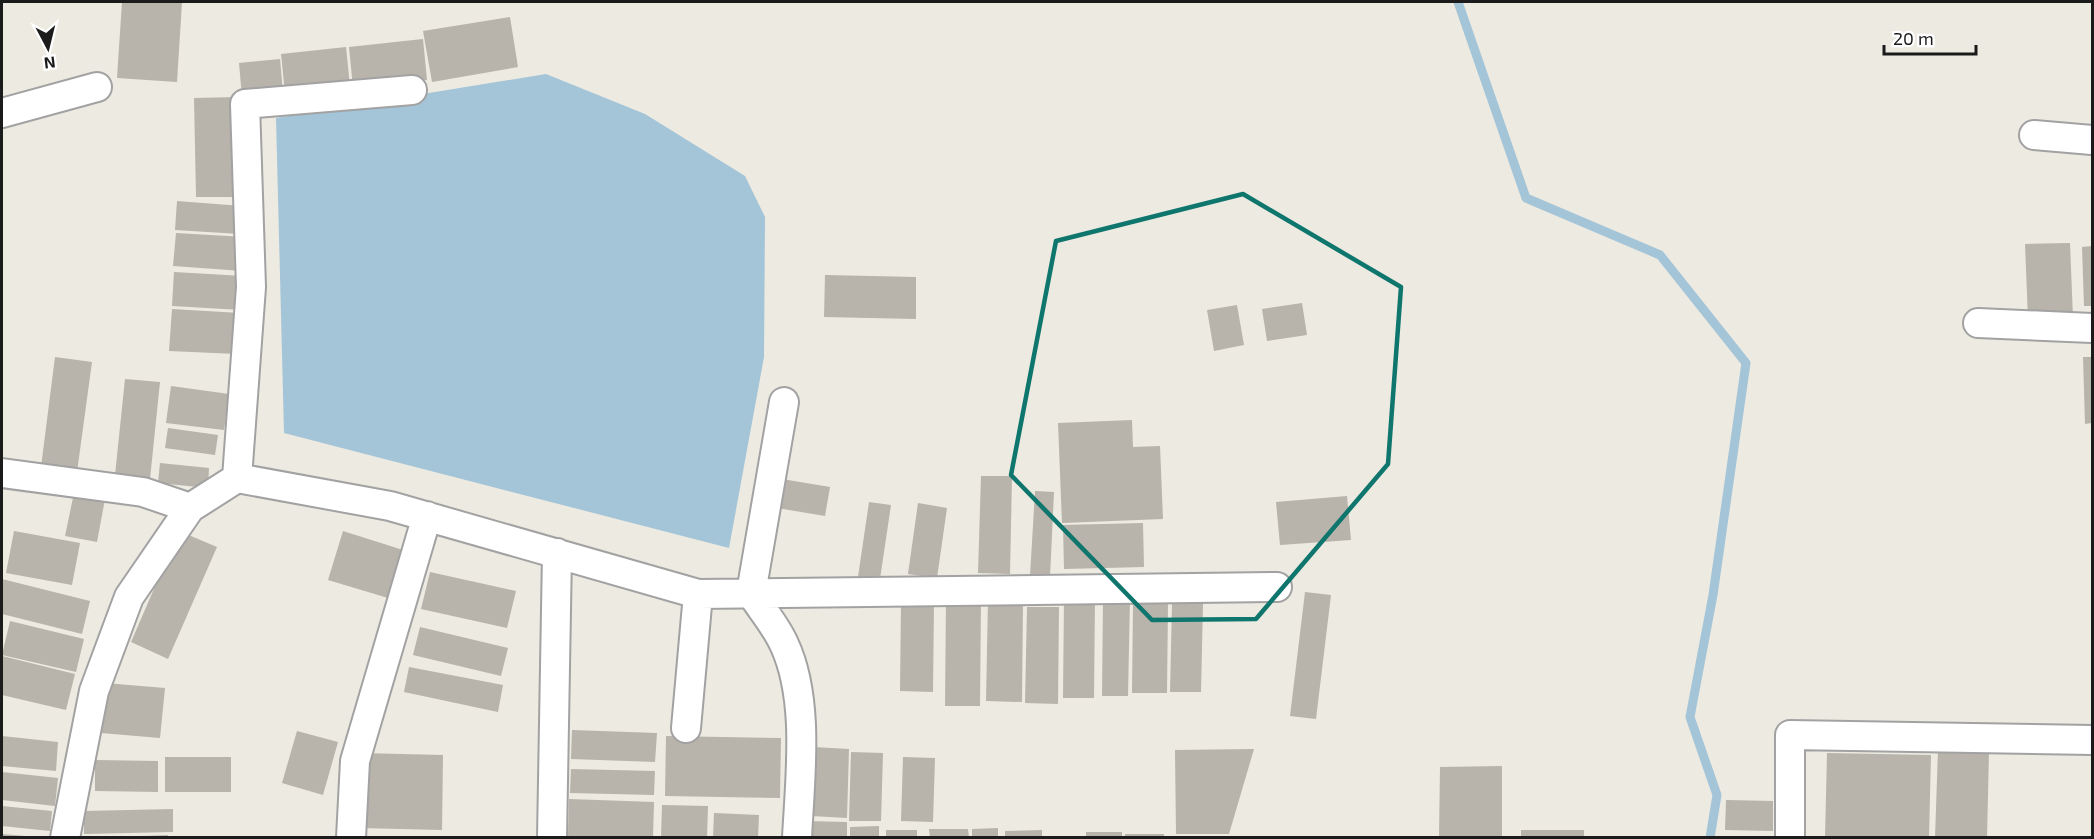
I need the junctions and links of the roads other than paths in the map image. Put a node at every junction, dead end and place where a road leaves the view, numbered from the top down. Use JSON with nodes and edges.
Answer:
{"nodes":[{"id":1,"x":97,"y":87,"type":"dead end"},
{"id":2,"x":412,"y":90,"type":"dead end"},
{"id":3,"x":2,"y":113,"type":"edge"},
{"id":4,"x":2034,"y":135,"type":"dead end"},
{"id":5,"x":2092,"y":140,"type":"edge"},
{"id":6,"x":1978,"y":323,"type":"dead end"},
{"id":7,"x":2092,"y":328,"type":"edge"},
{"id":8,"x":784,"y":402,"type":"dead end"},
{"id":9,"x":2,"y":473,"type":"edge"},
{"id":10,"x":237,"y":478,"type":"junction"},
{"id":11,"x":189,"y":508,"type":"junction"},
{"id":12,"x":428,"y":516,"type":"junction"},
{"id":13,"x":557,"y":554,"type":"junction"},
{"id":14,"x":1276,"y":587,"type":"dead end"},
{"id":15,"x":751,"y":593,"type":"junction"},
{"id":16,"x":698,"y":594,"type":"junction"},
{"id":17,"x":686,"y":728,"type":"dead end"},
{"id":18,"x":2092,"y":740,"type":"edge"},
{"id":19,"x":66,"y":837,"type":"edge"},
{"id":20,"x":351,"y":837,"type":"edge"},
{"id":21,"x":552,"y":837,"type":"edge"},
{"id":22,"x":797,"y":837,"type":"edge"},
{"id":23,"x":1790,"y":837,"type":"edge"}],
"edges":[{"from":1,"to":3,"type":"street"},
{"from":2,"to":10,"type":"street"},
{"from":4,"to":5,"type":"street"},
{"from":6,"to":7,"type":"street"},
{"from":8,"to":15,"type":"street"},
{"from":9,"to":11,"type":"street"},
{"from":10,"to":11,"type":"street"},
{"from":10,"to":12,"type":"street"},
{"from":11,"to":19,"type":"street"},
{"from":12,"to":13,"type":"street"},
{"from":12,"to":20,"type":"street"},
{"from":13,"to":16,"type":"street"},
{"from":13,"to":21,"type":"street"},
{"from":14,"to":15,"type":"street"},
{"from":15,"to":16,"type":"street"},
{"from":15,"to":22,"type":"street"},
{"from":16,"to":17,"type":"street"},
{"from":18,"to":23,"type":"street"}]}
